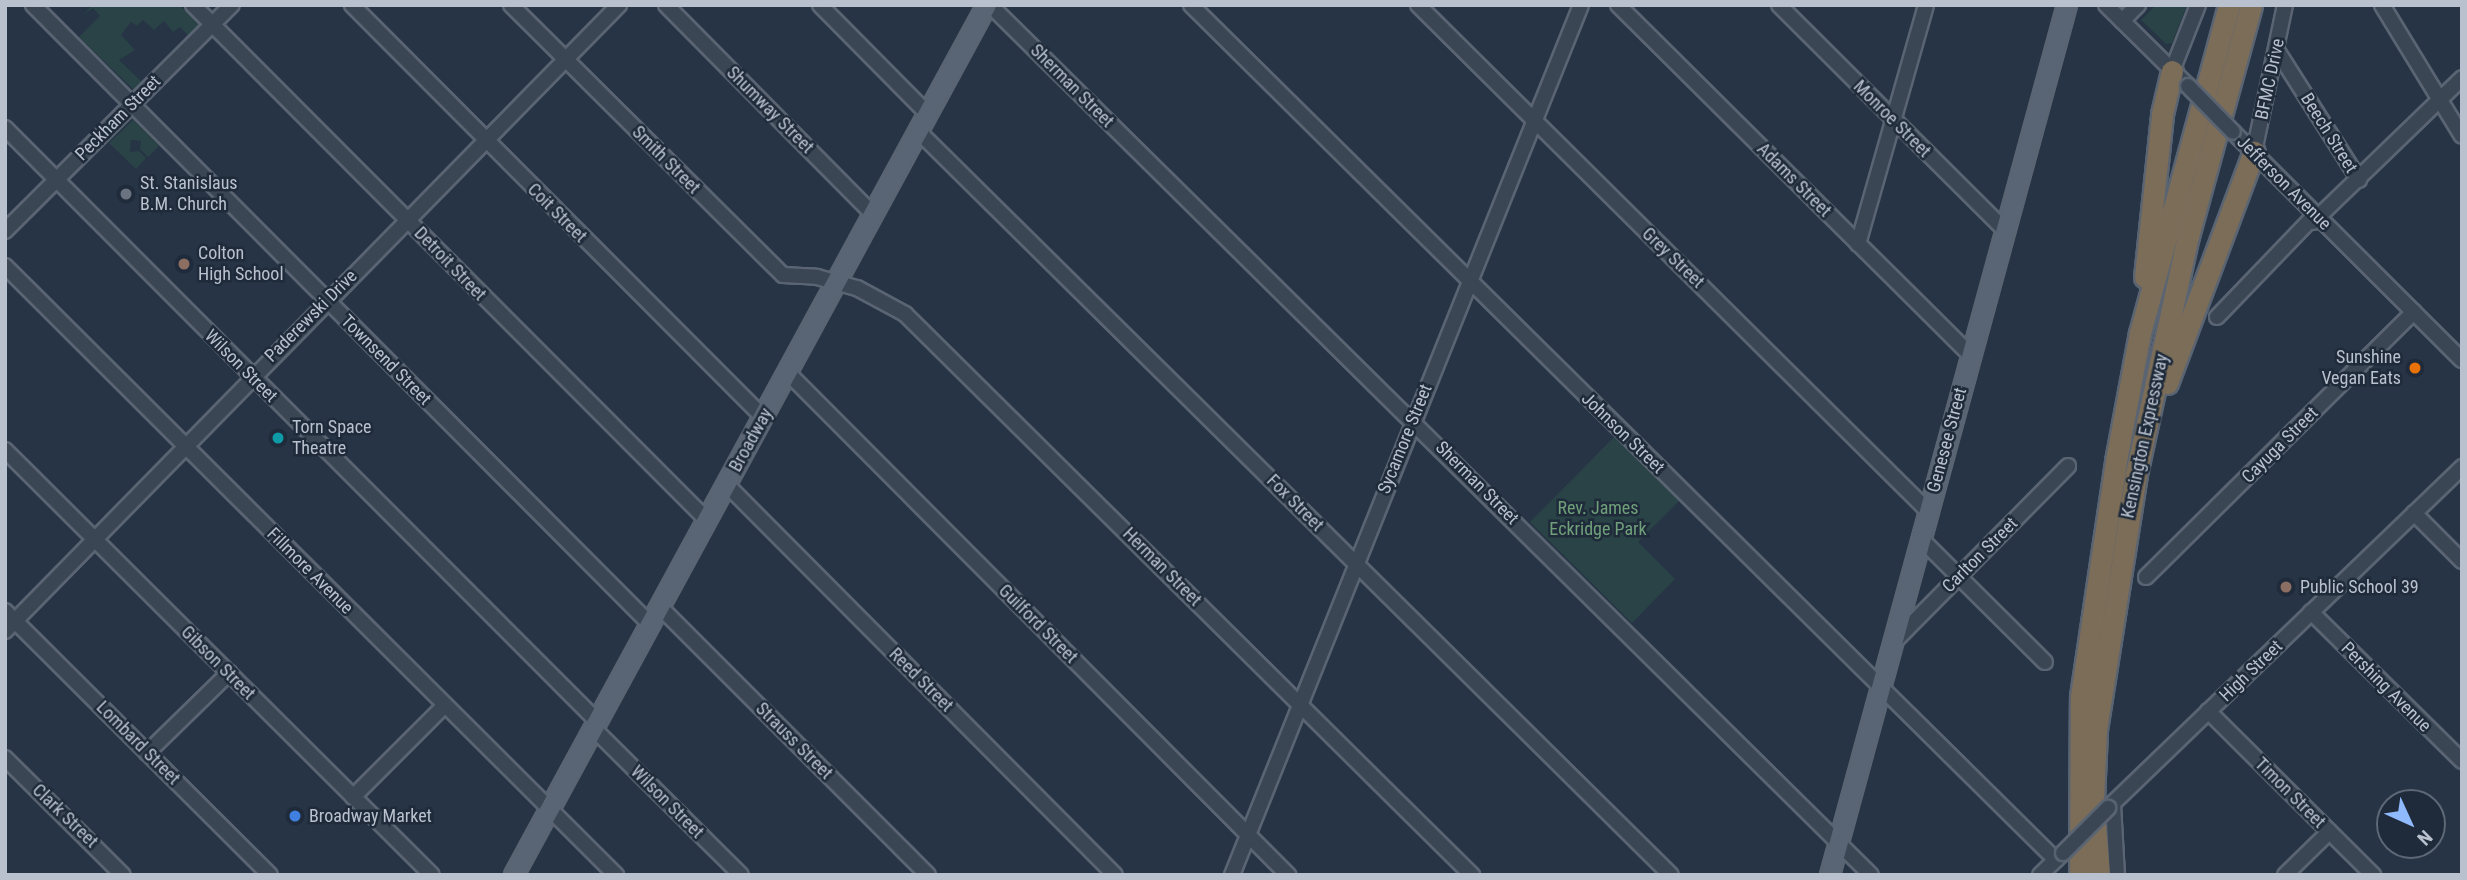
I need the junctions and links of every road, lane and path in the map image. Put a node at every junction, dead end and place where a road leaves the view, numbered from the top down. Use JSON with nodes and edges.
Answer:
{"nodes":[{"id":1,"x":33,"y":5,"type":"edge"},
{"id":2,"x":193,"y":5,"type":"edge"},
{"id":3,"x":232,"y":5,"type":"edge"},
{"id":4,"x":352,"y":5,"type":"edge"},
{"id":5,"x":511,"y":5,"type":"edge"},
{"id":6,"x":620,"y":5,"type":"edge"},
{"id":7,"x":666,"y":5,"type":"edge"},
{"id":8,"x":820,"y":5,"type":"edge"},
{"id":9,"x":1191,"y":5,"type":"edge"},
{"id":10,"x":1418,"y":5,"type":"edge"},
{"id":11,"x":1581,"y":5,"type":"edge"},
{"id":12,"x":1618,"y":5,"type":"edge"},
{"id":13,"x":1779,"y":5,"type":"edge"},
{"id":14,"x":1926,"y":5,"type":"edge"},
{"id":15,"x":2067,"y":5,"type":"edge"},
{"id":16,"x":2106,"y":5,"type":"edge"},
{"id":17,"x":2138,"y":5,"type":"edge"},
{"id":18,"x":2198,"y":5,"type":"edge"},
{"id":19,"x":2229,"y":5,"type":"edge"},
{"id":20,"x":2251,"y":5,"type":"edge"},
{"id":21,"x":2286,"y":5,"type":"edge"},
{"id":22,"x":2382,"y":5,"type":"edge"},
{"id":23,"x":984,"y":7,"type":"edge"},
{"id":24,"x":2122,"y":21,"type":"junction"},
{"id":25,"x":212,"y":25,"type":"junction"},
{"id":26,"x":2276,"y":49,"type":"junction"},
{"id":27,"x":565,"y":60,"type":"junction"},
{"id":28,"x":2172,"y":71,"type":"junction"},
{"id":29,"x":2462,"y":78,"type":"edge"},
{"id":30,"x":2440,"y":99,"type":"junction"},
{"id":31,"x":132,"y":106,"type":"junction"},
{"id":32,"x":928,"y":114,"type":"junction"},
{"id":33,"x":1533,"y":120,"type":"junction"},
{"id":34,"x":1893,"y":120,"type":"junction"},
{"id":35,"x":5,"y":128,"type":"edge"},
{"id":36,"x":919,"y":132,"type":"junction"},
{"id":37,"x":2462,"y":136,"type":"edge"},
{"id":38,"x":485,"y":141,"type":"junction"},
{"id":39,"x":2253,"y":152,"type":"junction"},
{"id":40,"x":2359,"y":176,"type":"junction"},
{"id":41,"x":57,"y":180,"type":"junction"},
{"id":42,"x":874,"y":215,"type":"junction"},
{"id":43,"x":2316,"y":219,"type":"junction"},
{"id":44,"x":407,"y":220,"type":"junction"},
{"id":45,"x":5,"y":231,"type":"edge"},
{"id":46,"x":2006,"y":232,"type":"junction"},
{"id":47,"x":1858,"y":244,"type":"junction"},
{"id":48,"x":5,"y":266,"type":"edge"},
{"id":49,"x":1468,"y":280,"type":"junction"},
{"id":50,"x":837,"y":282,"type":"junction"},
{"id":51,"x":326,"y":301,"type":"junction"},
{"id":52,"x":2414,"y":312,"type":"junction"},
{"id":53,"x":2217,"y":317,"type":"dead end"},
{"id":54,"x":2140,"y":333,"type":"junction"},
{"id":55,"x":1970,"y":355,"type":"junction"},
{"id":56,"x":2462,"y":360,"type":"edge"},
{"id":57,"x":788,"y":373,"type":"junction"},
{"id":58,"x":251,"y":376,"type":"junction"},
{"id":59,"x":764,"y":418,"type":"junction"},
{"id":60,"x":1413,"y":420,"type":"junction"},
{"id":61,"x":186,"y":446,"type":"junction"},
{"id":62,"x":5,"y":450,"type":"edge"},
{"id":63,"x":2068,"y":466,"type":"dead end"},
{"id":64,"x":2462,"y":467,"type":"edge"},
{"id":65,"x":2136,"y":474,"type":"junction"},
{"id":66,"x":727,"y":485,"type":"junction"},
{"id":67,"x":1928,"y":510,"type":"junction"},
{"id":68,"x":2414,"y":513,"type":"junction"},
{"id":69,"x":708,"y":521,"type":"junction"},
{"id":70,"x":1920,"y":538,"type":"junction"},
{"id":71,"x":95,"y":540,"type":"junction"},
{"id":72,"x":2462,"y":561,"type":"edge"},
{"id":73,"x":1356,"y":563,"type":"junction"},
{"id":74,"x":1959,"y":576,"type":"junction"},
{"id":75,"x":2146,"y":577,"type":"dead end"},
{"id":76,"x":660,"y":607,"type":"junction"},
{"id":77,"x":2311,"y":612,"type":"junction"},
{"id":78,"x":8,"y":621,"type":"edge"},
{"id":79,"x":651,"y":625,"type":"junction"},
{"id":80,"x":1892,"y":644,"type":"junction"},
{"id":81,"x":2045,"y":662,"type":"dead end"},
{"id":82,"x":229,"y":673,"type":"junction"},
{"id":83,"x":1880,"y":687,"type":"junction"},
{"id":84,"x":1300,"y":704,"type":"junction"},
{"id":85,"x":444,"y":705,"type":"junction"},
{"id":86,"x":2208,"y":711,"type":"junction"},
{"id":87,"x":596,"y":726,"type":"junction"},
{"id":88,"x":147,"y":753,"type":"junction"},
{"id":89,"x":5,"y":758,"type":"edge"},
{"id":90,"x":2462,"y":761,"type":"edge"},
{"id":91,"x":353,"y":797,"type":"junction"},
{"id":92,"x":2111,"y":806,"type":"junction"},
{"id":93,"x":551,"y":808,"type":"junction"},
{"id":94,"x":2329,"y":832,"type":"junction"},
{"id":95,"x":1248,"y":835,"type":"junction"},
{"id":96,"x":1839,"y":842,"type":"junction"},
{"id":97,"x":2059,"y":856,"type":"junction"},
{"id":98,"x":123,"y":875,"type":"edge"},
{"id":99,"x":270,"y":875,"type":"edge"},
{"id":100,"x":432,"y":875,"type":"edge"},
{"id":101,"x":514,"y":875,"type":"edge"},
{"id":102,"x":616,"y":875,"type":"edge"},
{"id":103,"x":741,"y":875,"type":"edge"},
{"id":104,"x":928,"y":875,"type":"edge"},
{"id":105,"x":1115,"y":875,"type":"edge"},
{"id":106,"x":1232,"y":875,"type":"edge"},
{"id":107,"x":1289,"y":875,"type":"edge"},
{"id":108,"x":1472,"y":875,"type":"edge"},
{"id":109,"x":1671,"y":875,"type":"edge"},
{"id":110,"x":1830,"y":875,"type":"edge"},
{"id":111,"x":1871,"y":875,"type":"edge"},
{"id":112,"x":2040,"y":875,"type":"edge"},
{"id":113,"x":2080,"y":875,"type":"edge"},
{"id":114,"x":2099,"y":875,"type":"edge"},
{"id":115,"x":2117,"y":875,"type":"edge"},
{"id":116,"x":2286,"y":875,"type":"edge"},
{"id":117,"x":2373,"y":875,"type":"edge"}],
"edges":[{"from":1,"to":31,"type":"street","name":"Townsend Street"},
{"from":2,"to":25,"type":"street","name":"Detroit Street"},
{"from":3,"to":25,"type":"street","name":"Peckham Street"},
{"from":4,"to":38,"type":"street","name":"Coit Street"},
{"from":5,"to":27,"type":"street","name":"Smith Street"},
{"from":6,"to":27,"type":"street","name":"Paderewski Drive"},
{"from":7,"to":42,"type":"street","name":"Shumway Street"},
{"from":8,"to":32,"type":"street"},
{"from":9,"to":49,"type":"street","name":"Johnson Street"},
{"from":10,"to":33,"type":"street","name":"Grey Street"},
{"from":11,"to":33,"type":"street","name":"Sycamore Street"},
{"from":12,"to":47,"type":"street","name":"Adams Street"},
{"from":13,"to":34,"type":"street","name":"Monroe Street"},
{"from":14,"to":34,"type":"street"},
{"from":15,"to":46,"type":"main road","name":"Genesee Street"},
{"from":16,"to":24,"type":"street","name":"Jefferson Avenue"},
{"from":17,"to":24,"type":"street"},
{"from":18,"to":28,"type":"street"},
{"from":19,"to":54,"type":"highway","name":"Kensington Expressway"},
{"from":20,"to":65,"type":"highway","name":"Kensington Expressway"},
{"from":21,"to":26,"type":"street","name":"BFMC Drive"},
{"from":22,"to":30,"type":"street"},
{"from":23,"to":32,"type":"main road","name":"Broadway"},
{"from":23,"to":60,"type":"street","name":"Sherman Street"},
{"from":24,"to":28,"type":"street","name":"Jefferson Avenue"},
{"from":25,"to":31,"type":"street","name":"Peckham Street"},
{"from":25,"to":44,"type":"street","name":"Detroit Street"},
{"from":26,"to":39,"type":"street","name":"BFMC Drive"},
{"from":26,"to":40,"type":"street","name":"Beech Street"},
{"from":27,"to":38,"type":"street","name":"Paderewski Drive"},
{"from":27,"to":50,"type":"street","name":"Smith Street"},
{"from":28,"to":39,"type":"street","name":"Jefferson Avenue","bridge":true},
{"from":28,"to":54,"type":"highway"},
{"from":29,"to":30,"type":"street"},
{"from":30,"to":37,"type":"street"},
{"from":30,"to":40,"type":"street"},
{"from":31,"to":41,"type":"street","name":"Peckham Street"},
{"from":31,"to":51,"type":"street","name":"Townsend Street"},
{"from":32,"to":36,"type":"main road","name":"Broadway"},
{"from":33,"to":49,"type":"street","name":"Sycamore Street"},
{"from":33,"to":67,"type":"street","name":"Grey Street"},
{"from":34,"to":46,"type":"street","name":"Monroe Street"},
{"from":34,"to":47,"type":"street"},
{"from":35,"to":41,"type":"street","name":"Wilson Street"},
{"from":36,"to":42,"type":"main road","name":"Broadway"},
{"from":36,"to":73,"type":"street","name":"Fox Street"},
{"from":38,"to":44,"type":"street","name":"Paderewski Drive"},
{"from":38,"to":59,"type":"street","name":"Coit Street"},
{"from":39,"to":43,"type":"street","name":"Jefferson Avenue"},
{"from":39,"to":65,"type":"highway"},
{"from":40,"to":43,"type":"street"},
{"from":41,"to":45,"type":"street","name":"Peckham Street"},
{"from":41,"to":58,"type":"street","name":"Wilson Street"},
{"from":42,"to":50,"type":"main road","name":"Broadway"},
{"from":43,"to":52,"type":"street","name":"Jefferson Avenue"},
{"from":43,"to":53,"type":"street"},
{"from":44,"to":51,"type":"street","name":"Paderewski Drive"},
{"from":44,"to":69,"type":"street","name":"Detroit Street"},
{"from":46,"to":55,"type":"main road","name":"Genesee Street"},
{"from":47,"to":55,"type":"street","name":"Adams Street"},
{"from":48,"to":61,"type":"street","name":"Fillmore Avenue"},
{"from":49,"to":60,"type":"street","name":"Sycamore Street"},
{"from":49,"to":83,"type":"street","name":"Johnson Street"},
{"from":50,"to":57,"type":"main road","name":"Broadway"},
{"from":50,"to":84,"type":"street","name":"Herman Street"},
{"from":51,"to":58,"type":"street","name":"Paderewski Drive"},
{"from":51,"to":79,"type":"street","name":"Townsend Street"},
{"from":52,"to":56,"type":"street","name":"Jefferson Avenue"},
{"from":52,"to":75,"type":"street","name":"Cayuga Street"},
{"from":54,"to":113,"type":"highway","name":"Kensington Expressway"},
{"from":55,"to":67,"type":"main road","name":"Genesee Street"},
{"from":57,"to":59,"type":"main road","name":"Broadway"},
{"from":57,"to":95,"type":"street","name":"Guilford Street"},
{"from":58,"to":61,"type":"street","name":"Paderewski Drive"},
{"from":58,"to":87,"type":"street","name":"Wilson Street"},
{"from":59,"to":66,"type":"main road","name":"Broadway"},
{"from":60,"to":73,"type":"street","name":"Sycamore Street"},
{"from":60,"to":96,"type":"street","name":"Sherman Street"},
{"from":61,"to":71,"type":"street","name":"Paderewski Drive"},
{"from":61,"to":85,"type":"street","name":"Fillmore Avenue"},
{"from":62,"to":71,"type":"street","name":"Gibson Street"},
{"from":63,"to":74,"type":"street","name":"Carlton Street"},
{"from":64,"to":68,"type":"street","name":"High Street"},
{"from":65,"to":114,"type":"highway","name":"Kensington Expressway"},
{"from":66,"to":69,"type":"main road","name":"Broadway"},
{"from":66,"to":105,"type":"street","name":"Reed Street"},
{"from":67,"to":70,"type":"main road","name":"Genesee Street"},
{"from":68,"to":72,"type":"street"},
{"from":68,"to":77,"type":"street","name":"High Street"},
{"from":69,"to":76,"type":"main road","name":"Broadway"},
{"from":70,"to":74,"type":"street"},
{"from":70,"to":80,"type":"main road","name":"Genesee Street"},
{"from":71,"to":78,"type":"street","name":"Paderewski Drive"},
{"from":71,"to":82,"type":"street","name":"Gibson Street"},
{"from":73,"to":84,"type":"street","name":"Sycamore Street"},
{"from":73,"to":109,"type":"street","name":"Fox Street"},
{"from":74,"to":80,"type":"street","name":"Carlton Street"},
{"from":74,"to":81,"type":"street"},
{"from":76,"to":79,"type":"main road","name":"Broadway"},
{"from":76,"to":104,"type":"street","name":"Strauss Street"},
{"from":77,"to":86,"type":"street","name":"High Street"},
{"from":77,"to":90,"type":"street","name":"Pershing Avenue"},
{"from":78,"to":88,"type":"street","name":"Lombard Street"},
{"from":79,"to":87,"type":"main road","name":"Broadway"},
{"from":80,"to":83,"type":"main road","name":"Genesee Street"},
{"from":82,"to":88,"type":"street"},
{"from":82,"to":91,"type":"street","name":"Gibson Street"},
{"from":83,"to":96,"type":"main road","name":"Genesee Street"},
{"from":83,"to":97,"type":"street","name":"Johnson Street"},
{"from":84,"to":95,"type":"street","name":"Sycamore Street"},
{"from":84,"to":108,"type":"street","name":"Herman Street"},
{"from":85,"to":91,"type":"street"},
{"from":85,"to":93,"type":"street","name":"Fillmore Avenue"},
{"from":86,"to":92,"type":"street","name":"High Street"},
{"from":86,"to":94,"type":"street","name":"Timon Street"},
{"from":87,"to":93,"type":"main road","name":"Broadway"},
{"from":87,"to":103,"type":"street","name":"Wilson Street"},
{"from":88,"to":99,"type":"street","name":"Lombard Street"},
{"from":89,"to":98,"type":"street","name":"Clark Street"},
{"from":91,"to":100,"type":"street","name":"Gibson Street"},
{"from":92,"to":97,"type":"street","name":"High Street","bridge":true},
{"from":92,"to":115,"type":"street"},
{"from":93,"to":101,"type":"main road","name":"Broadway"},
{"from":93,"to":102,"type":"street","name":"Fillmore Avenue"},
{"from":94,"to":116,"type":"street"},
{"from":94,"to":117,"type":"street","name":"Timon Street"},
{"from":95,"to":106,"type":"street","name":"Sycamore Street"},
{"from":95,"to":107,"type":"street","name":"Guilford Street"},
{"from":96,"to":110,"type":"main road","name":"Genesee Street"},
{"from":96,"to":111,"type":"street","name":"Sherman Street"},
{"from":97,"to":112,"type":"street","name":"High Street"}]}
